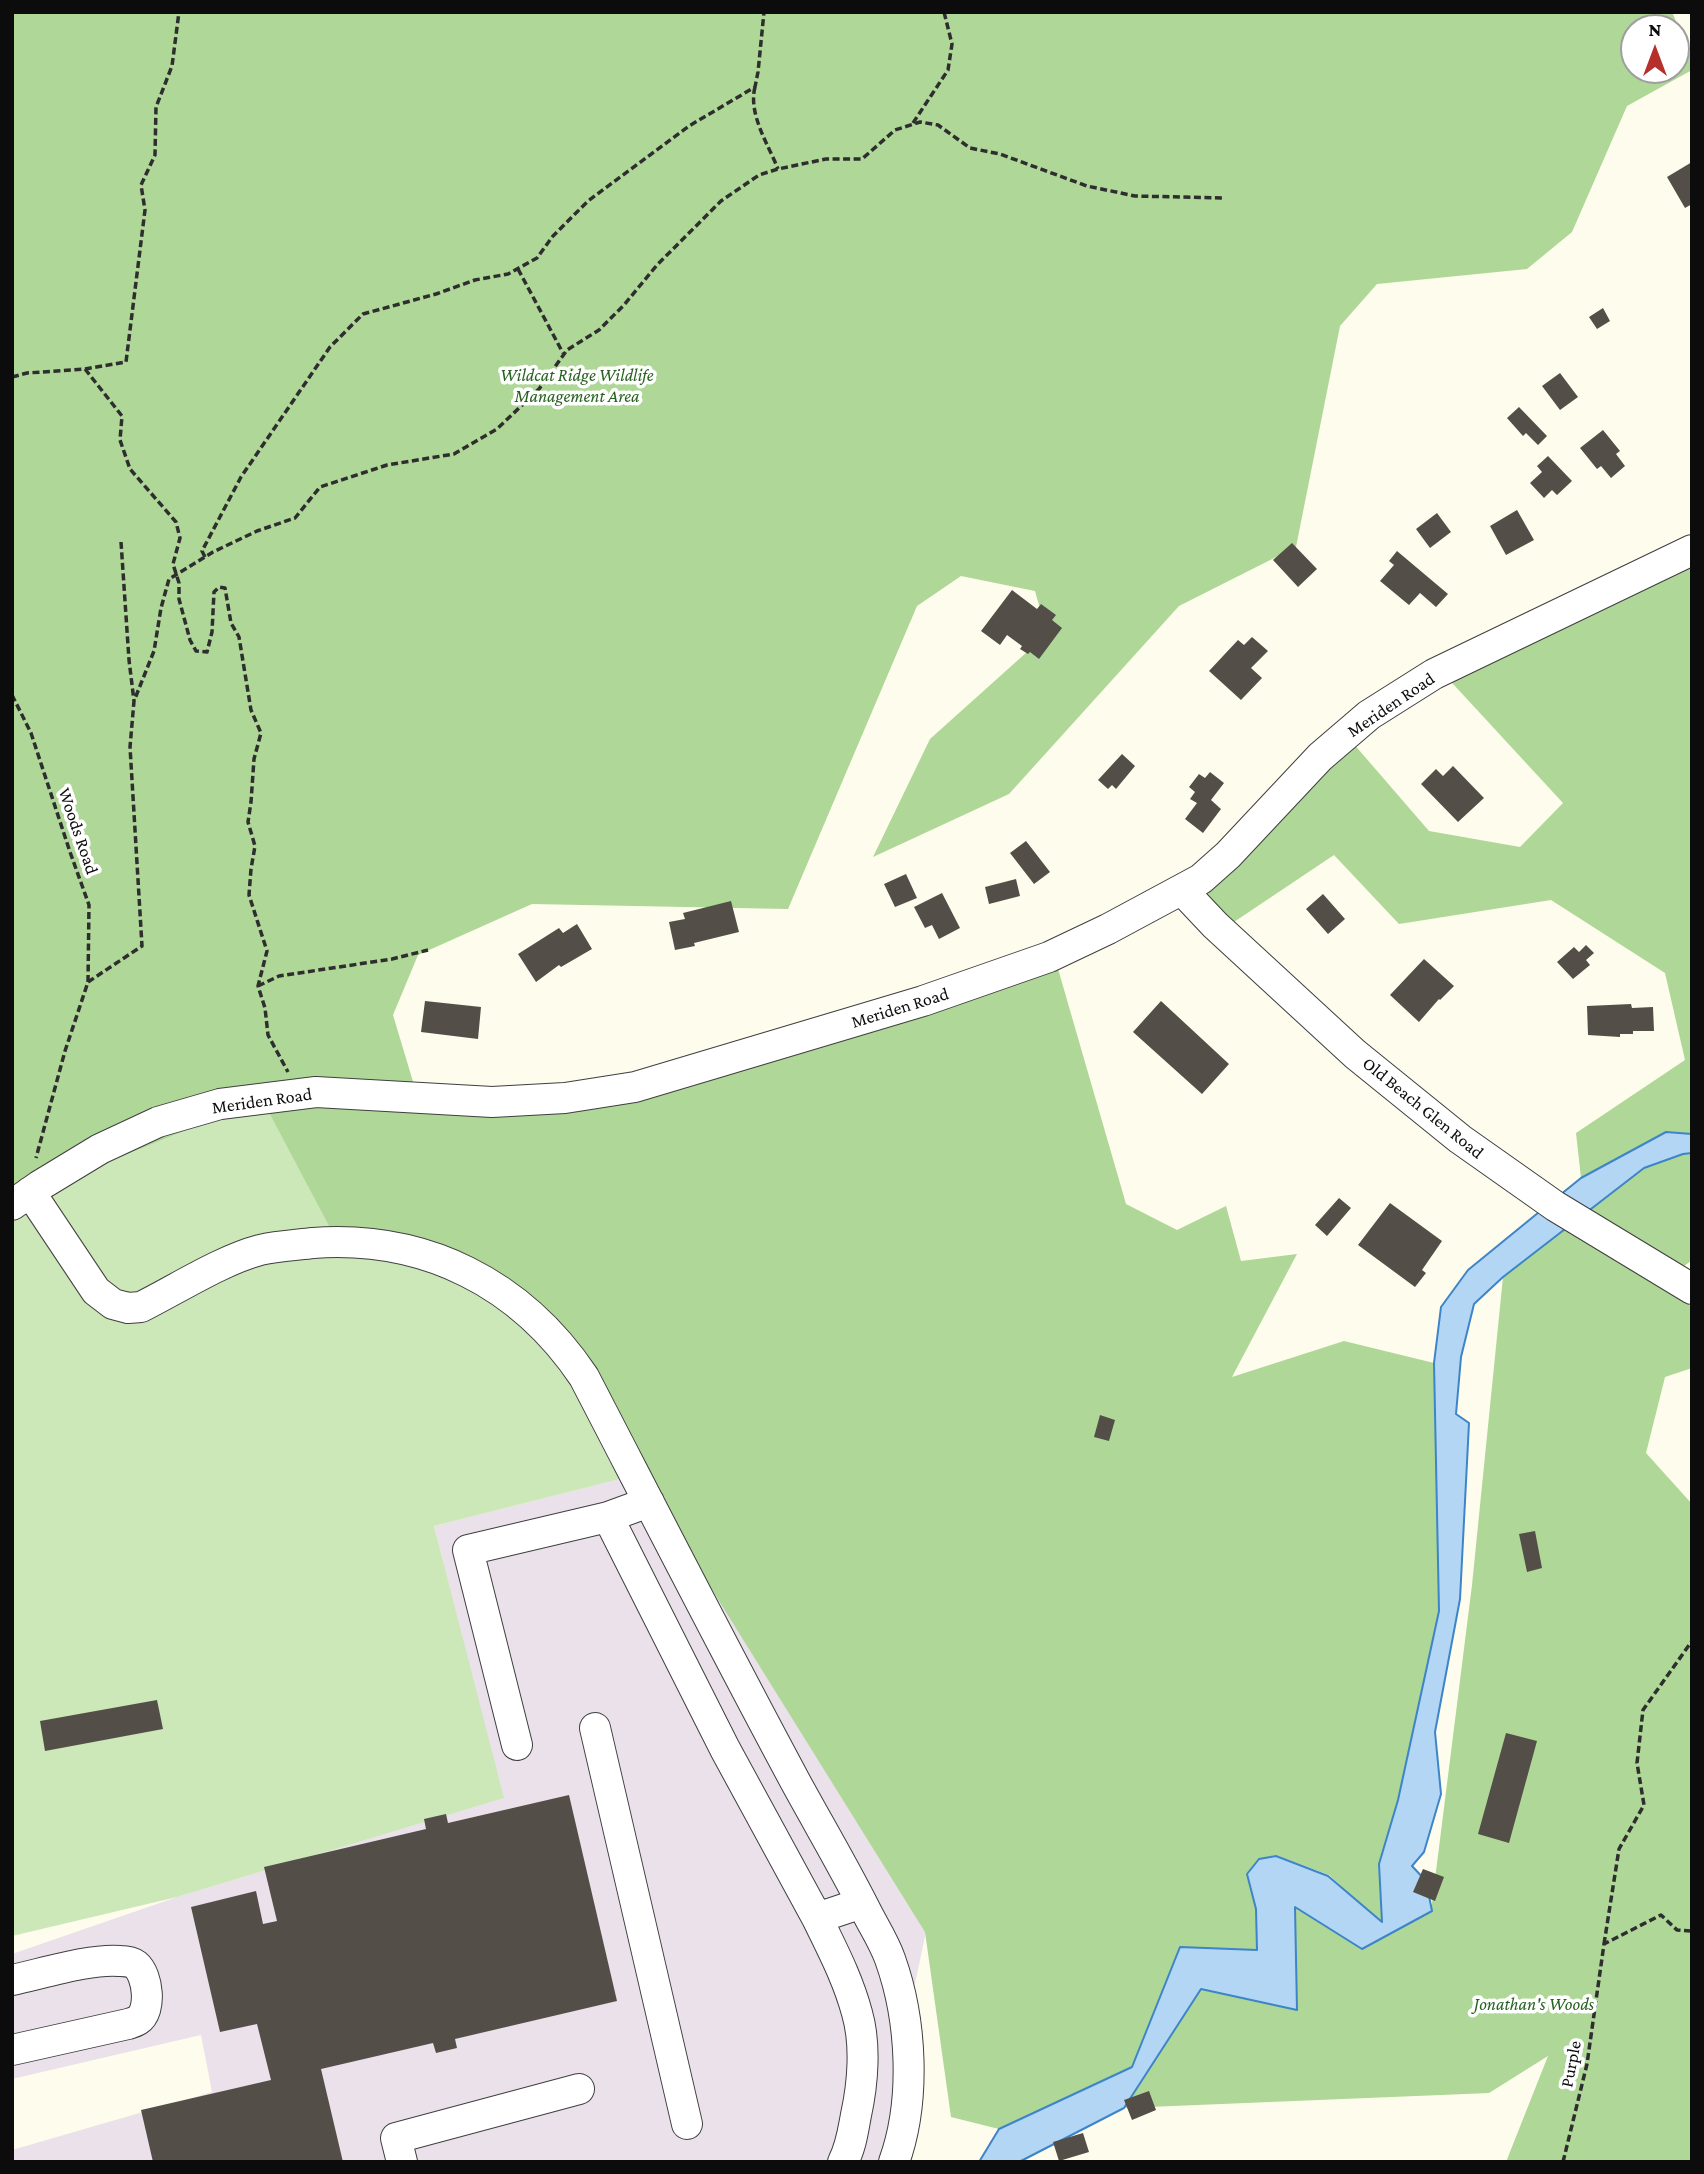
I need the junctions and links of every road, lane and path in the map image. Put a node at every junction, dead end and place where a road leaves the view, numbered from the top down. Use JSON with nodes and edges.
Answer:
{"nodes":[{"id":1,"x":178,"y":12,"type":"edge"},
{"id":2,"x":764,"y":12,"type":"edge"},
{"id":3,"x":944,"y":12,"type":"edge"},
{"id":4,"x":755,"y":87,"type":"junction"},
{"id":5,"x":912,"y":125,"type":"junction"},
{"id":6,"x":778,"y":169,"type":"junction"},
{"id":7,"x":1224,"y":198,"type":"dead end"},
{"id":8,"x":518,"y":269,"type":"junction"},
{"id":9,"x":564,"y":354,"type":"junction"},
{"id":10,"x":85,"y":369,"type":"junction"},
{"id":11,"x":12,"y":377,"type":"edge"},
{"id":12,"x":121,"y":542,"type":"dead end"},
{"id":13,"x":1692,"y":550,"type":"edge"},
{"id":14,"x":205,"y":557,"type":"junction"},
{"id":15,"x":176,"y":575,"type":"junction"},
{"id":16,"x":12,"y":695,"type":"edge"},
{"id":17,"x":134,"y":701,"type":"junction"},
{"id":18,"x":1182,"y":890,"type":"junction"},
{"id":19,"x":428,"y":950,"type":"dead end"},
{"id":20,"x":88,"y":982,"type":"junction"},
{"id":21,"x":258,"y":986,"type":"junction"},
{"id":22,"x":316,"y":1092,"type":"junction"},
{"id":23,"x":23,"y":1198,"type":"edge"},
{"id":24,"x":1692,"y":1289,"type":"edge"},
{"id":25,"x":649,"y":1503,"type":"junction"},
{"id":26,"x":608,"y":1517,"type":"junction"},
{"id":27,"x":1692,"y":1641,"type":"edge"},
{"id":28,"x":595,"y":1728,"type":"dead end"},
{"id":29,"x":517,"y":1745,"type":"dead end"},
{"id":30,"x":862,"y":1903,"type":"junction"},
{"id":31,"x":817,"y":1918,"type":"junction"},
{"id":32,"x":1692,"y":1931,"type":"edge"},
{"id":33,"x":1604,"y":1944,"type":"junction"},
{"id":34,"x":12,"y":1980,"type":"edge"},
{"id":35,"x":12,"y":2050,"type":"edge"},
{"id":36,"x":579,"y":2088,"type":"dead end"},
{"id":37,"x":687,"y":2124,"type":"dead end"},
{"id":38,"x":402,"y":2162,"type":"edge"},
{"id":39,"x":843,"y":2162,"type":"edge"},
{"id":40,"x":894,"y":2162,"type":"edge"},
{"id":41,"x":1563,"y":2162,"type":"edge"}],
"edges":[{"from":1,"to":10,"type":"path"},
{"from":2,"to":4,"type":"path"},
{"from":3,"to":5,"type":"path"},
{"from":4,"to":6,"type":"path"},
{"from":4,"to":8,"type":"path"},
{"from":5,"to":6,"type":"path"},
{"from":5,"to":7,"type":"path"},
{"from":6,"to":9,"type":"path"},
{"from":8,"to":9,"type":"path"},
{"from":8,"to":14,"type":"path"},
{"from":9,"to":14,"type":"path"},
{"from":10,"to":11,"type":"path"},
{"from":10,"to":15,"type":"path"},
{"from":12,"to":17,"type":"path"},
{"from":13,"to":18,"type":"street","name":"Meriden Road"},
{"from":14,"to":15,"type":"path"},
{"from":15,"to":17,"type":"path"},
{"from":15,"to":21,"type":"path"},
{"from":16,"to":20,"type":"path","name":"Woods Road"},
{"from":17,"to":20,"type":"path"},
{"from":18,"to":22,"type":"street","name":"Meriden Road"},
{"from":18,"to":24,"type":"street","name":"Old Beach Glen Road"},
{"from":19,"to":21,"type":"path"},
{"from":20,"to":23,"type":"path","name":"Woods Road"},
{"from":21,"to":22,"type":"path"},
{"from":22,"to":23,"type":"street","name":"Meriden Road"},
{"from":23,"to":25,"type":"street"},
{"from":25,"to":26,"type":"street"},
{"from":25,"to":30,"type":"street"},
{"from":26,"to":29,"type":"street"},
{"from":26,"to":31,"type":"street"},
{"from":27,"to":33,"type":"path","name":"Purple"},
{"from":28,"to":37,"type":"street"},
{"from":30,"to":31,"type":"street"},
{"from":30,"to":40,"type":"street"},
{"from":31,"to":39,"type":"street"},
{"from":32,"to":33,"type":"path"},
{"from":33,"to":41,"type":"path","name":"Purple"},
{"from":34,"to":35,"type":"street"},
{"from":36,"to":38,"type":"street"}]}
